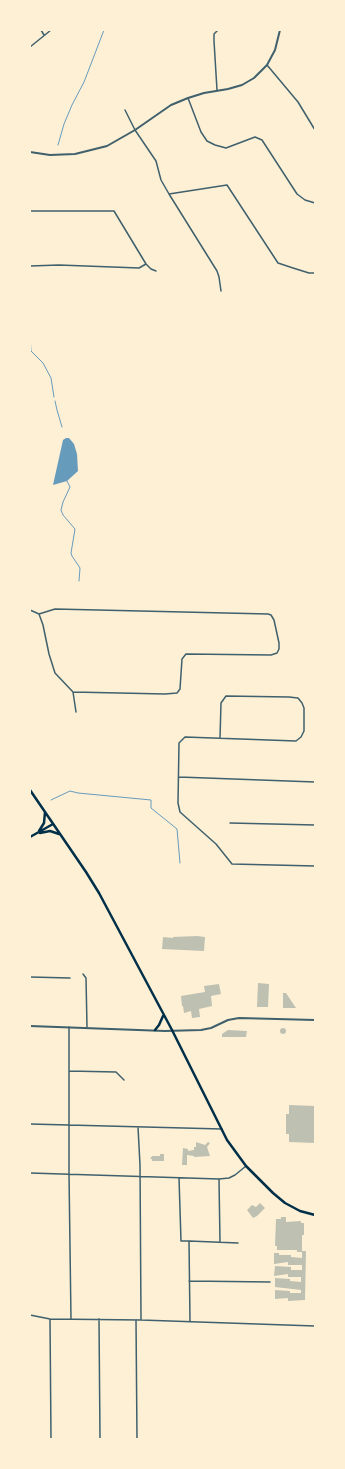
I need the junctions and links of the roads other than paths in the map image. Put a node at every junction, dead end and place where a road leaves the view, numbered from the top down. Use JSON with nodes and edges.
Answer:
{"nodes":[{"id":1,"x":40,"y":30,"type":"edge"},
{"id":2,"x":50,"y":30,"type":"edge"},
{"id":3,"x":218,"y":30,"type":"edge"},
{"id":4,"x":280,"y":30,"type":"edge"},
{"id":5,"x":44,"y":35,"type":"junction"},
{"id":6,"x":30,"y":47,"type":"edge"},
{"id":7,"x":268,"y":65,"type":"junction"},
{"id":8,"x":217,"y":90,"type":"junction"},
{"id":9,"x":188,"y":98,"type":"junction"},
{"id":10,"x":126,"y":110,"type":"dead end"},
{"id":11,"x":135,"y":130,"type":"junction"},
{"id":12,"x":315,"y":130,"type":"edge"},
{"id":13,"x":30,"y":152,"type":"edge"},
{"id":14,"x":169,"y":194,"type":"junction"},
{"id":15,"x":315,"y":203,"type":"edge"},
{"id":16,"x":30,"y":211,"type":"edge"},
{"id":17,"x":146,"y":264,"type":"junction"},
{"id":18,"x":30,"y":266,"type":"edge"},
{"id":19,"x":156,"y":271,"type":"dead end"},
{"id":20,"x":315,"y":273,"type":"edge"},
{"id":21,"x":221,"y":291,"type":"dead end"},
{"id":22,"x":30,"y":610,"type":"edge"},
{"id":23,"x":39,"y":614,"type":"junction"},
{"id":24,"x":73,"y":692,"type":"junction"},
{"id":25,"x":76,"y":712,"type":"dead end"},
{"id":26,"x":220,"y":738,"type":"junction"},
{"id":27,"x":179,"y":777,"type":"junction"},
{"id":28,"x":315,"y":782,"type":"edge"},
{"id":29,"x":30,"y":790,"type":"edge"},
{"id":30,"x":45,"y":811,"type":"junction"},
{"id":31,"x":230,"y":823,"type":"dead end"},
{"id":32,"x":53,"y":824,"type":"junction"},
{"id":33,"x":315,"y":825,"type":"edge"},
{"id":34,"x":36,"y":834,"type":"junction"},
{"id":35,"x":60,"y":834,"type":"junction"},
{"id":36,"x":30,"y":837,"type":"edge"},
{"id":37,"x":315,"y":866,"type":"edge"},
{"id":38,"x":83,"y":974,"type":"dead end"},
{"id":39,"x":30,"y":977,"type":"edge"},
{"id":40,"x":70,"y":978,"type":"dead end"},
{"id":41,"x":163,"y":1015,"type":"junction"},
{"id":42,"x":315,"y":1020,"type":"edge"},
{"id":43,"x":30,"y":1026,"type":"edge"},
{"id":44,"x":69,"y":1027,"type":"junction"},
{"id":45,"x":87,"y":1028,"type":"junction"},
{"id":46,"x":155,"y":1030,"type":"junction"},
{"id":47,"x":172,"y":1030,"type":"junction"},
{"id":48,"x":69,"y":1071,"type":"junction"},
{"id":49,"x":124,"y":1080,"type":"dead end"},
{"id":50,"x":30,"y":1124,"type":"edge"},
{"id":51,"x":69,"y":1126,"type":"junction"},
{"id":52,"x":138,"y":1127,"type":"junction"},
{"id":53,"x":222,"y":1129,"type":"junction"},
{"id":54,"x":246,"y":1166,"type":"junction"},
{"id":55,"x":30,"y":1173,"type":"edge"},
{"id":56,"x":69,"y":1174,"type":"junction"},
{"id":57,"x":139,"y":1176,"type":"junction"},
{"id":58,"x":179,"y":1178,"type":"junction"},
{"id":59,"x":219,"y":1179,"type":"junction"},
{"id":60,"x":315,"y":1215,"type":"edge"},
{"id":61,"x":189,"y":1242,"type":"junction"},
{"id":62,"x":220,"y":1242,"type":"junction"},
{"id":63,"x":238,"y":1243,"type":"dead end"},
{"id":64,"x":189,"y":1281,"type":"junction"},
{"id":65,"x":270,"y":1282,"type":"dead end"},
{"id":66,"x":30,"y":1315,"type":"edge"},
{"id":67,"x":50,"y":1319,"type":"junction"},
{"id":68,"x":71,"y":1319,"type":"junction"},
{"id":69,"x":99,"y":1320,"type":"junction"},
{"id":70,"x":136,"y":1320,"type":"junction"},
{"id":71,"x":141,"y":1320,"type":"junction"},
{"id":72,"x":190,"y":1322,"type":"junction"},
{"id":73,"x":315,"y":1326,"type":"edge"},
{"id":74,"x":51,"y":1439,"type":"edge"},
{"id":75,"x":100,"y":1439,"type":"edge"},
{"id":76,"x":137,"y":1439,"type":"edge"}],
"edges":[{"from":1,"to":5,"type":"street"},
{"from":2,"to":5,"type":"street"},
{"from":3,"to":8,"type":"street"},
{"from":4,"to":7,"type":"street"},
{"from":5,"to":6,"type":"street"},
{"from":7,"to":8,"type":"street"},
{"from":7,"to":12,"type":"street"},
{"from":8,"to":9,"type":"street"},
{"from":9,"to":11,"type":"street"},
{"from":9,"to":15,"type":"street"},
{"from":10,"to":11,"type":"street"},
{"from":11,"to":13,"type":"street"},
{"from":11,"to":14,"type":"street"},
{"from":14,"to":20,"type":"street"},
{"from":14,"to":21,"type":"street"},
{"from":16,"to":17,"type":"street"},
{"from":17,"to":18,"type":"street"},
{"from":17,"to":19,"type":"street"},
{"from":22,"to":23,"type":"street"},
{"from":23,"to":24,"type":"street"},
{"from":23,"to":24,"type":"street"},
{"from":24,"to":25,"type":"street"},
{"from":26,"to":26,"type":"street"},
{"from":26,"to":27,"type":"street"},
{"from":27,"to":28,"type":"street"},
{"from":27,"to":37,"type":"street"},
{"from":29,"to":30,"type":"main road"},
{"from":30,"to":32,"type":"main road"},
{"from":30,"to":34,"type":"main road"},
{"from":31,"to":33,"type":"street"},
{"from":32,"to":34,"type":"main road"},
{"from":32,"to":35,"type":"main road"},
{"from":34,"to":35,"type":"main road"},
{"from":34,"to":36,"type":"main road"},
{"from":35,"to":41,"type":"main road"},
{"from":38,"to":45,"type":"street"},
{"from":39,"to":40,"type":"street"},
{"from":41,"to":46,"type":"main road"},
{"from":41,"to":47,"type":"main road"},
{"from":42,"to":47,"type":"street"},
{"from":43,"to":44,"type":"street"},
{"from":44,"to":45,"type":"street"},
{"from":44,"to":48,"type":"street"},
{"from":45,"to":46,"type":"street"},
{"from":46,"to":47,"type":"street"},
{"from":47,"to":53,"type":"main road"},
{"from":48,"to":49,"type":"street"},
{"from":48,"to":51,"type":"street"},
{"from":50,"to":51,"type":"street"},
{"from":51,"to":52,"type":"street"},
{"from":51,"to":56,"type":"street"},
{"from":52,"to":53,"type":"street"},
{"from":52,"to":57,"type":"street"},
{"from":53,"to":54,"type":"main road"},
{"from":54,"to":59,"type":"street"},
{"from":54,"to":60,"type":"main road"},
{"from":55,"to":56,"type":"street"},
{"from":56,"to":57,"type":"street"},
{"from":56,"to":68,"type":"street"},
{"from":57,"to":58,"type":"street"},
{"from":57,"to":71,"type":"street"},
{"from":58,"to":59,"type":"street"},
{"from":58,"to":61,"type":"street"},
{"from":59,"to":62,"type":"street"},
{"from":61,"to":62,"type":"street"},
{"from":61,"to":64,"type":"street"},
{"from":62,"to":63,"type":"street"},
{"from":64,"to":65,"type":"street"},
{"from":64,"to":72,"type":"street"},
{"from":66,"to":67,"type":"street"},
{"from":67,"to":68,"type":"street"},
{"from":67,"to":74,"type":"street"},
{"from":68,"to":69,"type":"street"},
{"from":69,"to":70,"type":"street"},
{"from":69,"to":75,"type":"street"},
{"from":70,"to":71,"type":"street"},
{"from":70,"to":76,"type":"street"},
{"from":71,"to":72,"type":"street"},
{"from":72,"to":73,"type":"street"}]}
